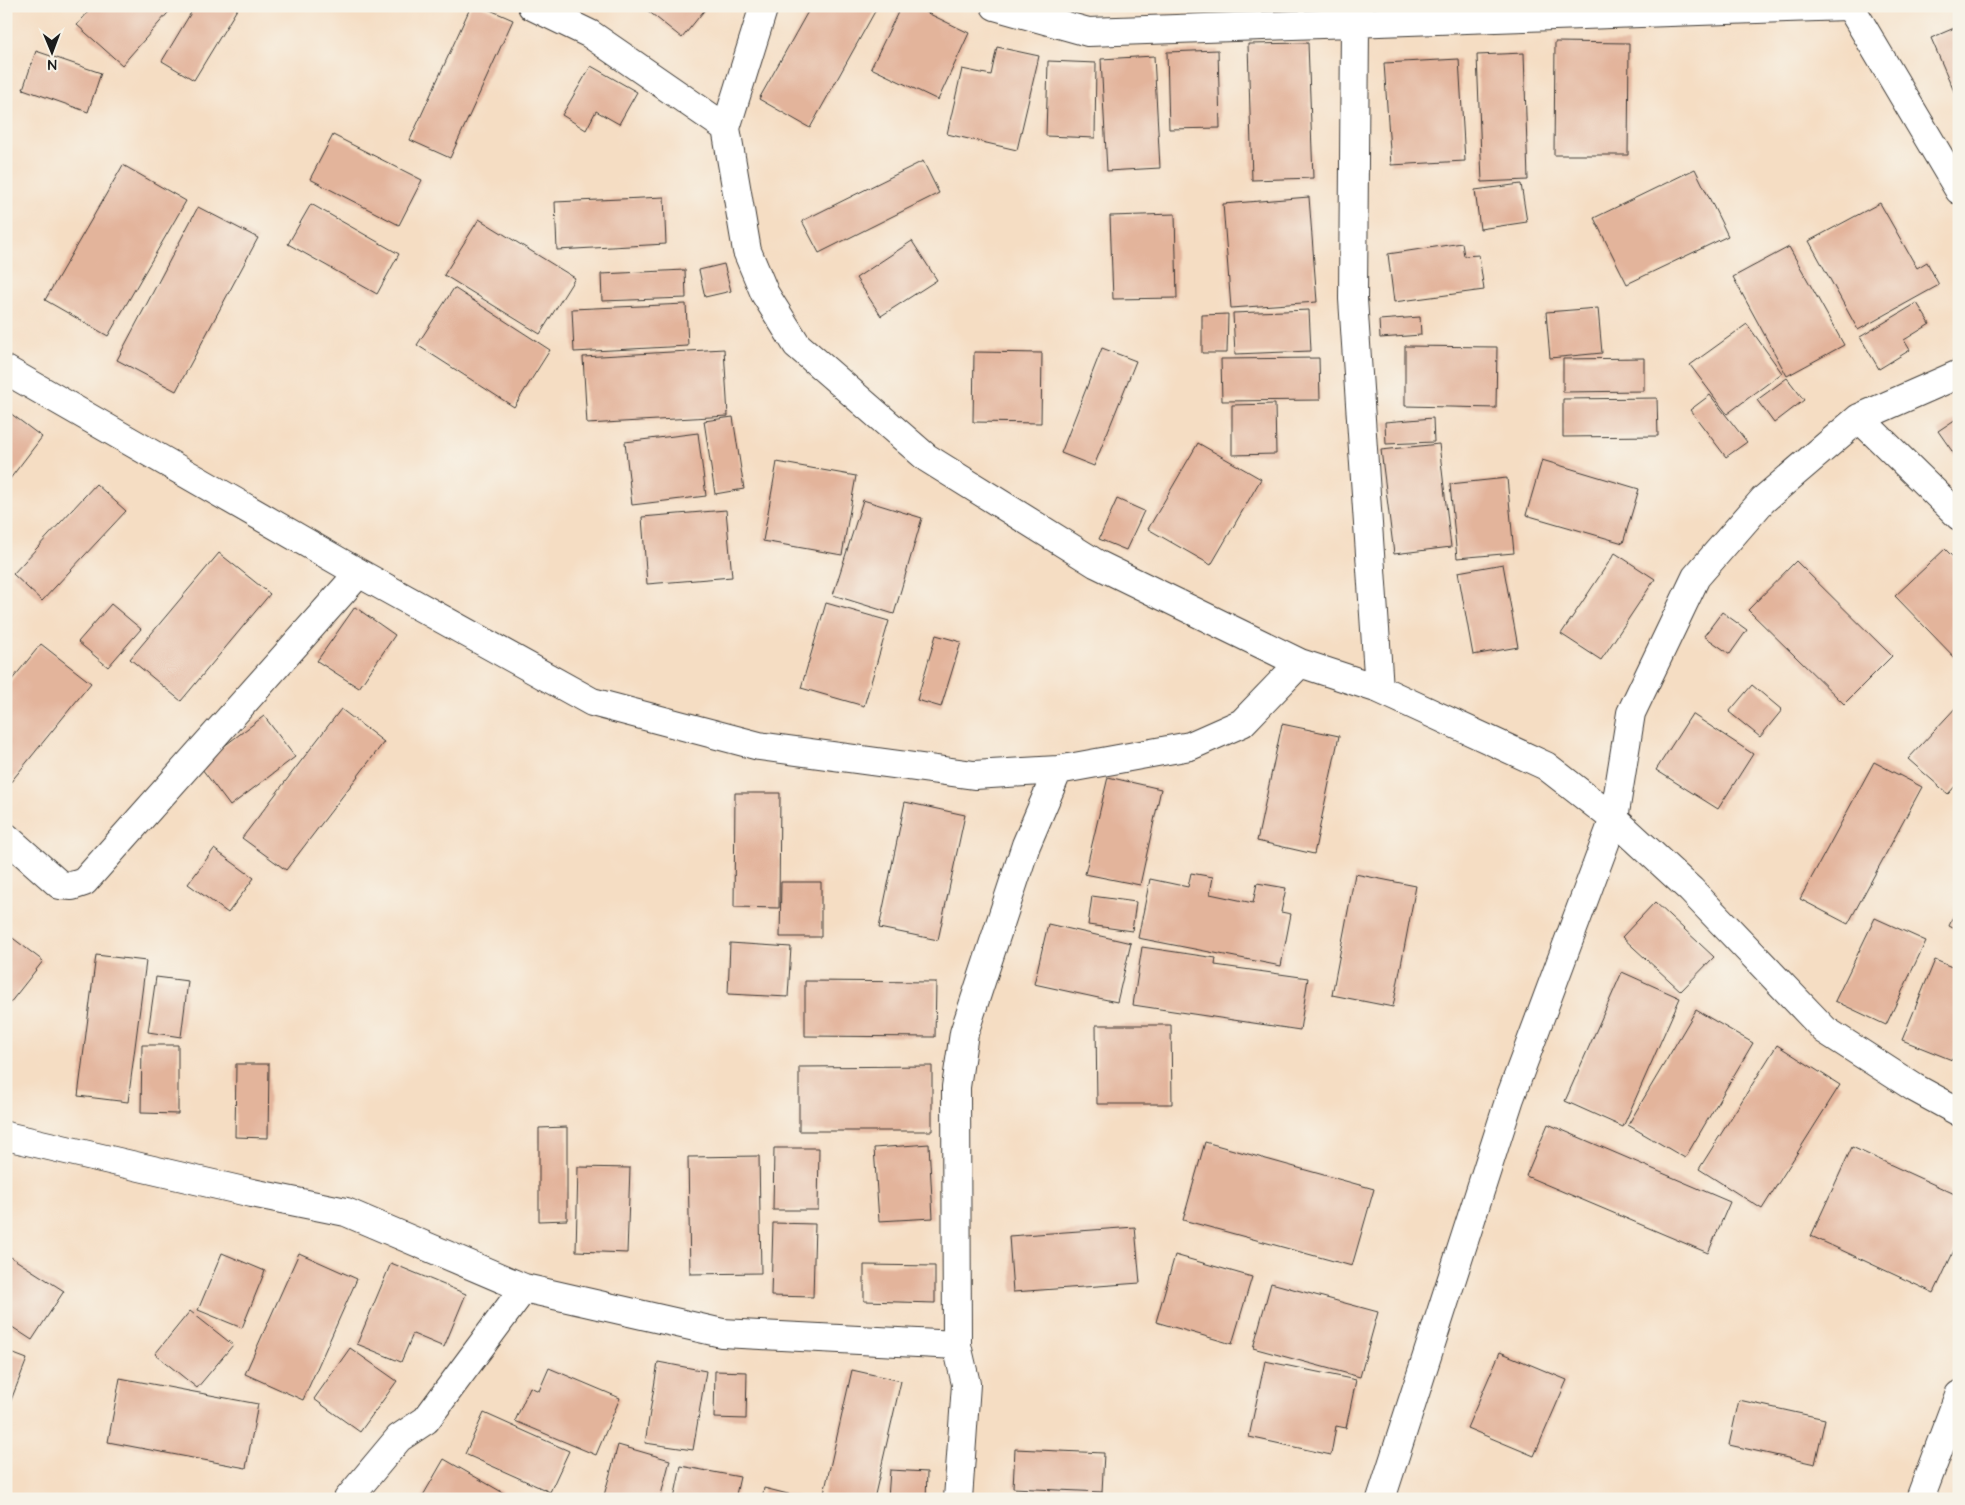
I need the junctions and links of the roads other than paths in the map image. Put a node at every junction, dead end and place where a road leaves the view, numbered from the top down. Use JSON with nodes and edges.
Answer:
{"nodes":[{"id":1,"x":532,"y":6,"type":"edge"},
{"id":2,"x":764,"y":6,"type":"edge"},
{"id":3,"x":995,"y":6,"type":"edge"},
{"id":4,"x":1848,"y":6,"type":"edge"},
{"id":5,"x":1355,"y":23,"type":"junction"},
{"id":6,"x":726,"y":128,"type":"junction"},
{"id":7,"x":1959,"y":190,"type":"edge"},
{"id":8,"x":6,"y":370,"type":"edge"},
{"id":9,"x":1959,"y":374,"type":"edge"},
{"id":10,"x":1859,"y":418,"type":"junction"},
{"id":11,"x":1959,"y":516,"type":"edge"},
{"id":12,"x":359,"y":573,"type":"junction"},
{"id":13,"x":1300,"y":664,"type":"junction"},
{"id":14,"x":1379,"y":689,"type":"junction"},
{"id":15,"x":1058,"y":770,"type":"junction"},
{"id":16,"x":1614,"y":819,"type":"junction"},
{"id":17,"x":6,"y":837,"type":"edge"},
{"id":18,"x":1959,"y":1112,"type":"edge"},
{"id":19,"x":6,"y":1136,"type":"edge"},
{"id":20,"x":524,"y":1288,"type":"junction"},
{"id":21,"x":957,"y":1345,"type":"junction"},
{"id":22,"x":1959,"y":1395,"type":"edge"},
{"id":23,"x":348,"y":1499,"type":"edge"},
{"id":24,"x":958,"y":1499,"type":"edge"},
{"id":25,"x":1381,"y":1499,"type":"edge"},
{"id":26,"x":1920,"y":1499,"type":"edge"}],
"edges":[{"from":1,"to":6,"type":"street"},
{"from":2,"to":6,"type":"street"},
{"from":3,"to":5,"type":"street"},
{"from":4,"to":5,"type":"street"},
{"from":4,"to":7,"type":"street"},
{"from":5,"to":14,"type":"street"},
{"from":6,"to":13,"type":"street"},
{"from":8,"to":12,"type":"street"},
{"from":9,"to":10,"type":"street"},
{"from":10,"to":11,"type":"street"},
{"from":10,"to":16,"type":"street"},
{"from":12,"to":15,"type":"street"},
{"from":12,"to":17,"type":"street"},
{"from":13,"to":14,"type":"street"},
{"from":13,"to":15,"type":"street"},
{"from":14,"to":16,"type":"street"},
{"from":15,"to":21,"type":"street"},
{"from":16,"to":18,"type":"street"},
{"from":16,"to":25,"type":"street"},
{"from":19,"to":20,"type":"street"},
{"from":20,"to":21,"type":"street"},
{"from":20,"to":23,"type":"street"},
{"from":21,"to":24,"type":"street"},
{"from":22,"to":26,"type":"street"}]}
